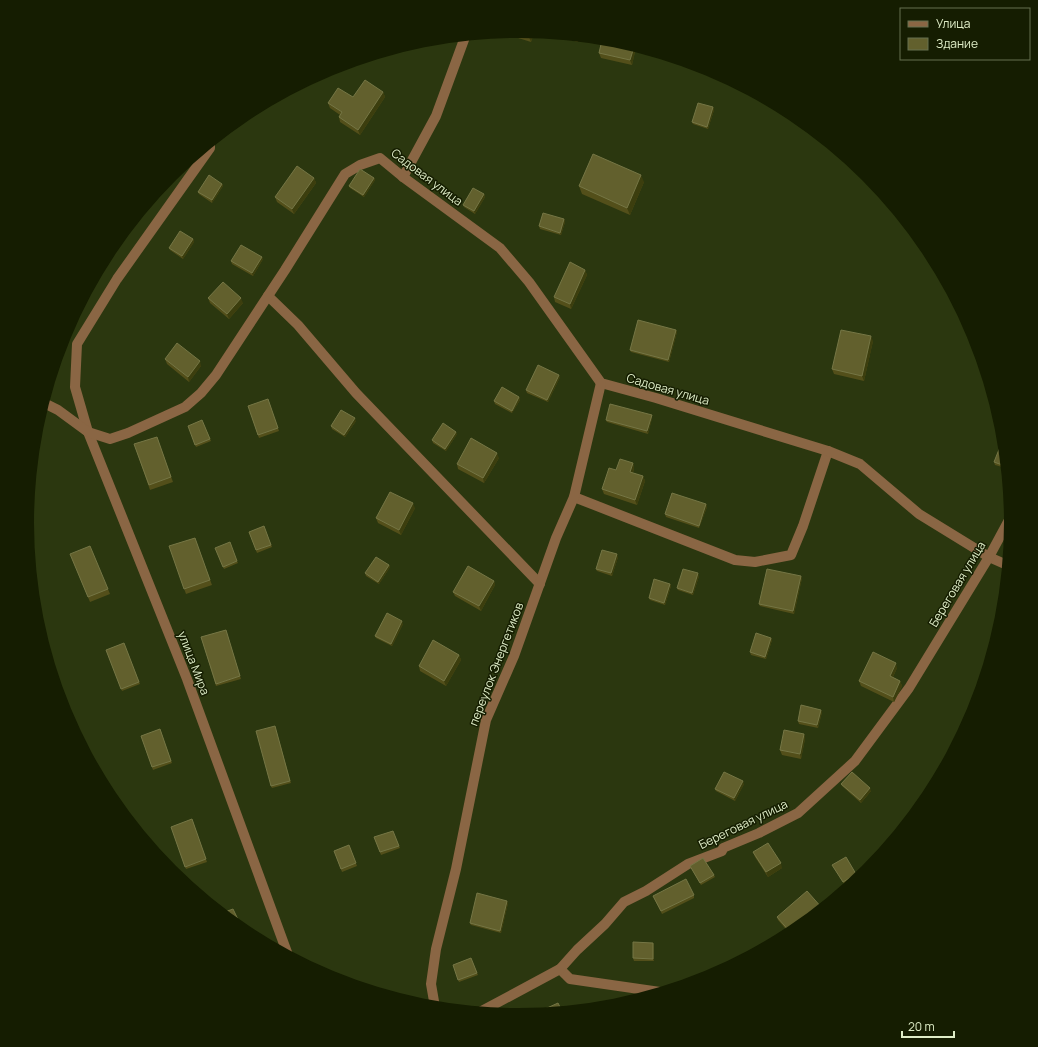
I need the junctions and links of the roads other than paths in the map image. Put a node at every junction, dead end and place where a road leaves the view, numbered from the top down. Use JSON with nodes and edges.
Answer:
{"nodes":[{"id":1,"x":463,"y":42,"type":"edge"},
{"id":2,"x":206,"y":153,"type":"edge"},
{"id":3,"x":403,"y":177,"type":"junction"},
{"id":4,"x":268,"y":296,"type":"junction"},
{"id":5,"x":601,"y":383,"type":"junction"},
{"id":6,"x":49,"y":406,"type":"edge"},
{"id":7,"x":88,"y":432,"type":"junction"},
{"id":8,"x":828,"y":451,"type":"junction"},
{"id":9,"x":574,"y":497,"type":"junction"},
{"id":10,"x":1004,"y":530,"type":"edge"},
{"id":11,"x":990,"y":557,"type":"junction"},
{"id":12,"x":1002,"y":563,"type":"edge"},
{"id":13,"x":540,"y":584,"type":"junction"},
{"id":14,"x":286,"y":949,"type":"edge"},
{"id":15,"x":560,"y":968,"type":"junction"},
{"id":16,"x":650,"y":991,"type":"edge"},
{"id":17,"x":434,"y":1001,"type":"edge"},
{"id":18,"x":489,"y":1007,"type":"edge"}],
"edges":[{"from":1,"to":3,"type":"street"},
{"from":2,"to":7,"type":"street","name":"улица Мира"},
{"from":3,"to":4,"type":"street","name":"Садовая улица"},
{"from":3,"to":5,"type":"street","name":"Садовая улица"},
{"from":4,"to":7,"type":"street"},
{"from":4,"to":13,"type":"street"},
{"from":5,"to":8,"type":"street","name":"Садовая улица"},
{"from":5,"to":9,"type":"street","name":"переулок Энергетиков"},
{"from":6,"to":7,"type":"street"},
{"from":7,"to":14,"type":"street","name":"улица Мира"},
{"from":8,"to":9,"type":"street"},
{"from":8,"to":11,"type":"street","name":"Садовая улица"},
{"from":9,"to":13,"type":"street","name":"переулок Энергетиков"},
{"from":10,"to":11,"type":"street","name":"Береговая улица"},
{"from":11,"to":12,"type":"street","name":"Садовая улица"},
{"from":11,"to":15,"type":"street","name":"Береговая улица"},
{"from":13,"to":17,"type":"street","name":"переулок Энергетиков"},
{"from":15,"to":16,"type":"street"},
{"from":15,"to":18,"type":"street","name":"Береговая улица"}]}
